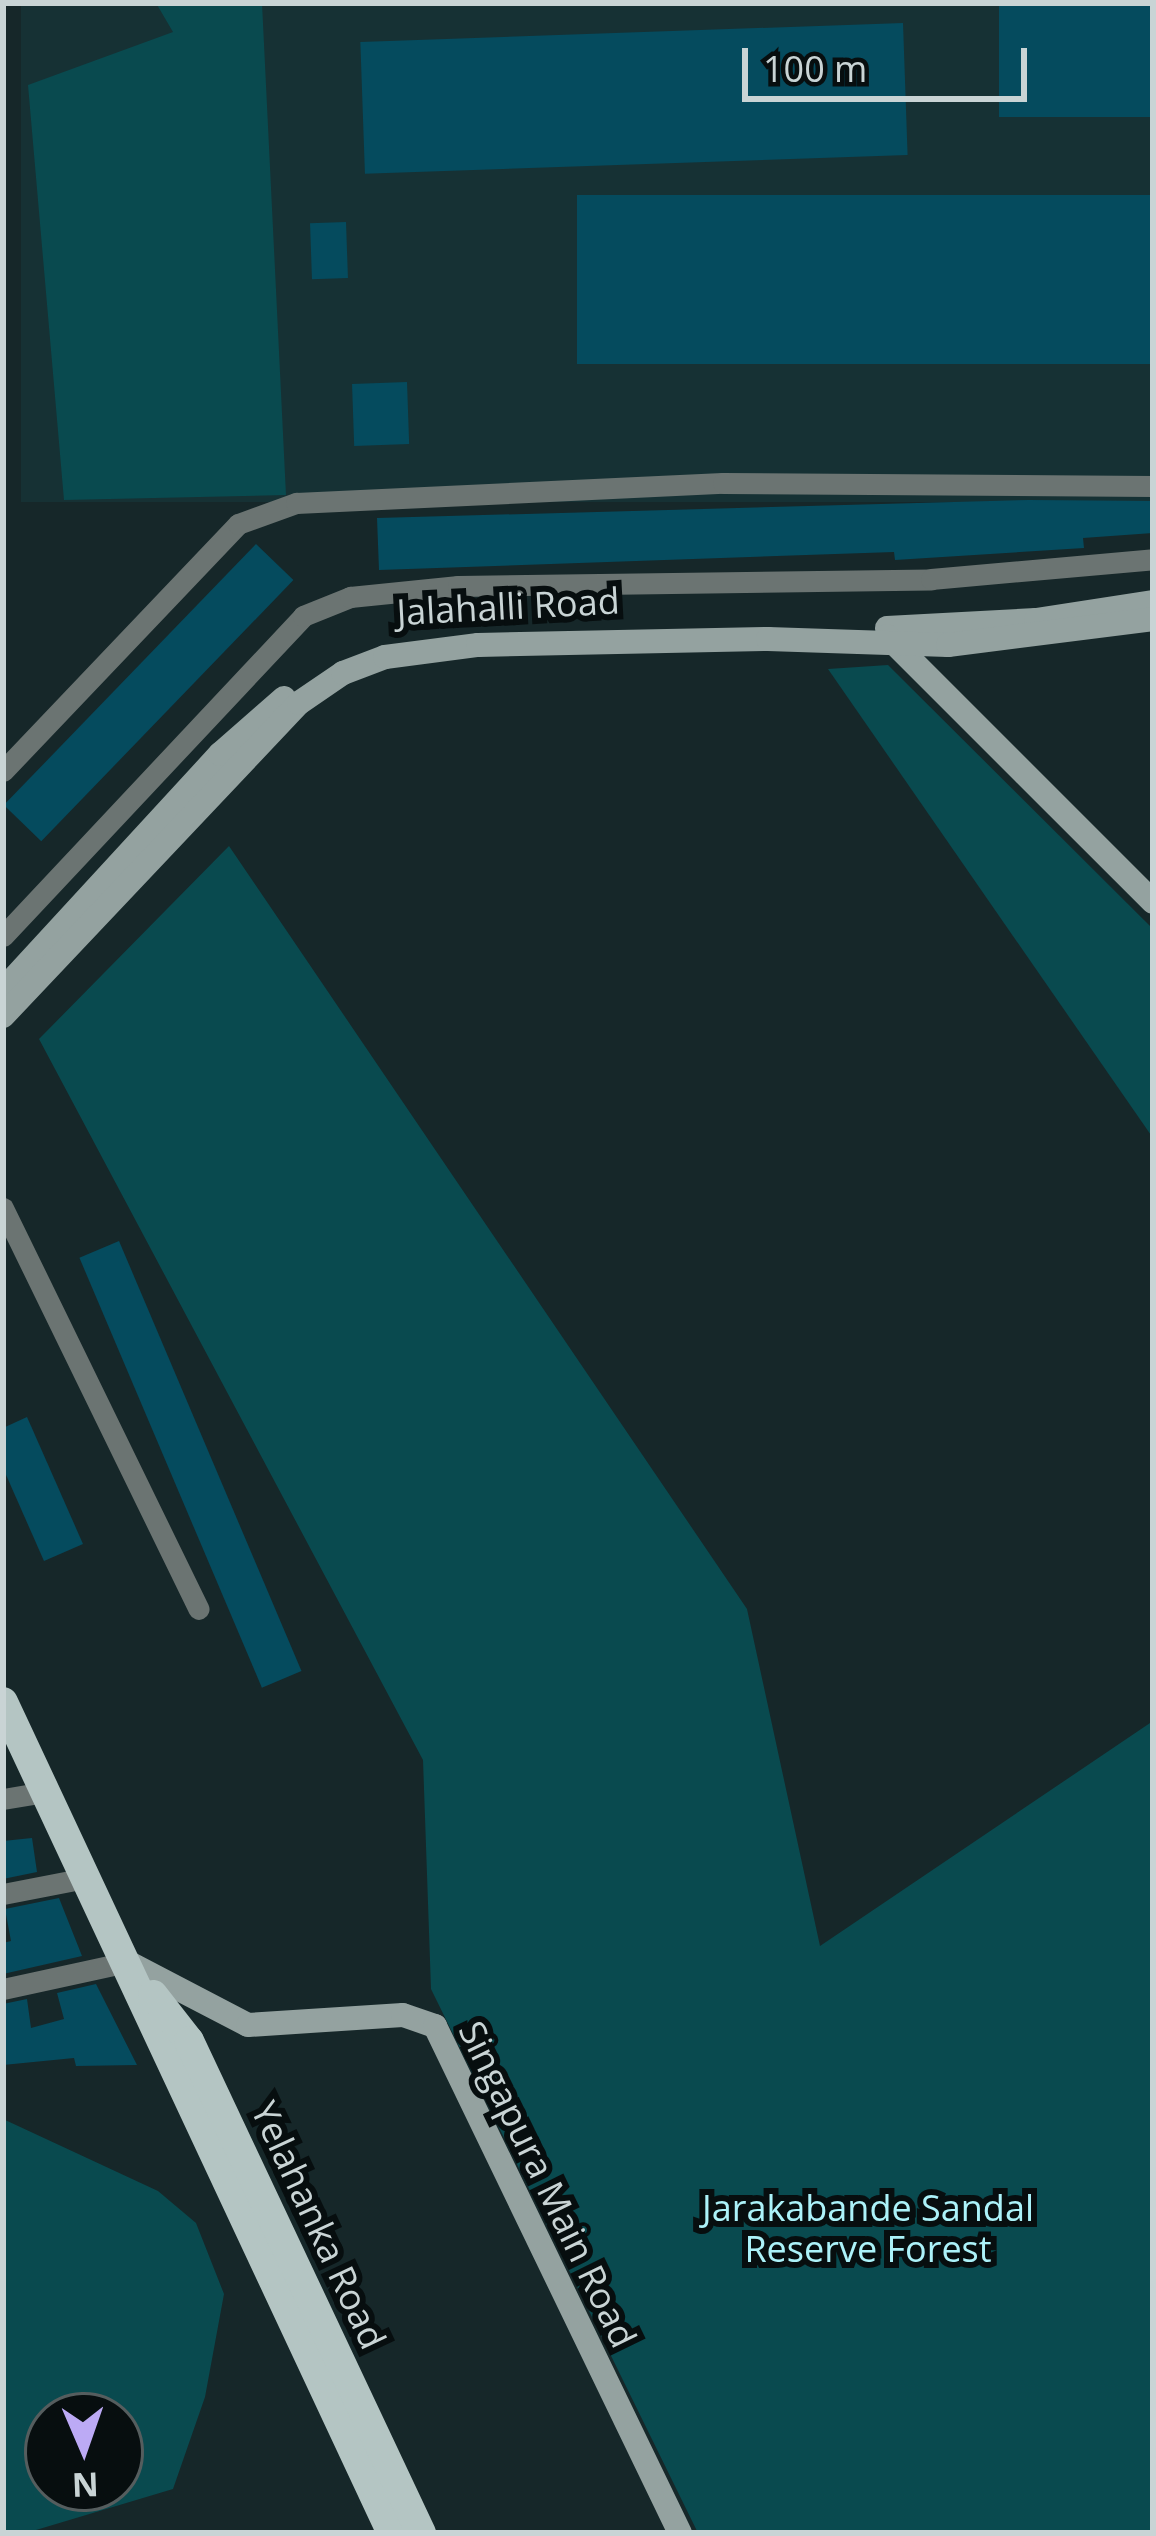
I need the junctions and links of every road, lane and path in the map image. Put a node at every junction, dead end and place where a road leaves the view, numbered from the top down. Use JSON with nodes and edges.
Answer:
{"nodes":[{"id":1,"x":1153,"y":486,"type":"edge"},
{"id":2,"x":1153,"y":559,"type":"edge"},
{"id":3,"x":1153,"y":602,"type":"edge"},
{"id":4,"x":1153,"y":619,"type":"edge"},
{"id":5,"x":887,"y":635,"type":"junction"},
{"id":6,"x":3,"y":770,"type":"edge"},
{"id":7,"x":1153,"y":902,"type":"edge"},
{"id":8,"x":3,"y":936,"type":"edge"},
{"id":9,"x":3,"y":990,"type":"edge"},
{"id":10,"x":3,"y":1016,"type":"edge"},
{"id":11,"x":3,"y":1208,"type":"edge"},
{"id":12,"x":199,"y":1609,"type":"dead end"},
{"id":13,"x":3,"y":1702,"type":"edge"},
{"id":14,"x":45,"y":1792,"type":"junction"},
{"id":15,"x":3,"y":1799,"type":"edge"},
{"id":16,"x":85,"y":1878,"type":"junction"},
{"id":17,"x":3,"y":1894,"type":"edge"},
{"id":18,"x":127,"y":1962,"type":"junction"},
{"id":19,"x":3,"y":1989,"type":"edge"},
{"id":20,"x":369,"y":2454,"type":"junction"},
{"id":21,"x":392,"y":2533,"type":"edge"},
{"id":22,"x":421,"y":2533,"type":"edge"},
{"id":23,"x":680,"y":2533,"type":"edge"}],
"edges":[{"from":1,"to":6,"type":"street"},
{"from":2,"to":8,"type":"street"},
{"from":3,"to":5,"type":"main road","name":"Jalahalli Road"},
{"from":4,"to":5,"type":"main road"},
{"from":5,"to":7,"type":"main road"},
{"from":5,"to":9,"type":"main road","name":"Jalahalli Road"},
{"from":5,"to":10,"type":"main road","name":"Jalahalli Road"},
{"from":11,"to":12,"type":"street"},
{"from":13,"to":14,"type":"main road","name":"Yelahanka Road"},
{"from":14,"to":15,"type":"street"},
{"from":14,"to":16,"type":"main road","name":"Yelahanka Road"},
{"from":16,"to":17,"type":"street"},
{"from":16,"to":18,"type":"main road","name":"Yelahanka Road"},
{"from":18,"to":19,"type":"street"},
{"from":18,"to":20,"type":"main road","name":"Yelahanka Road"},
{"from":18,"to":23,"type":"main road","name":"Singapura Main Road"},
{"from":20,"to":21,"type":"main road","name":"Yelahanka Road"},
{"from":20,"to":22,"type":"main road","name":"Yelahanka Road"}]}
